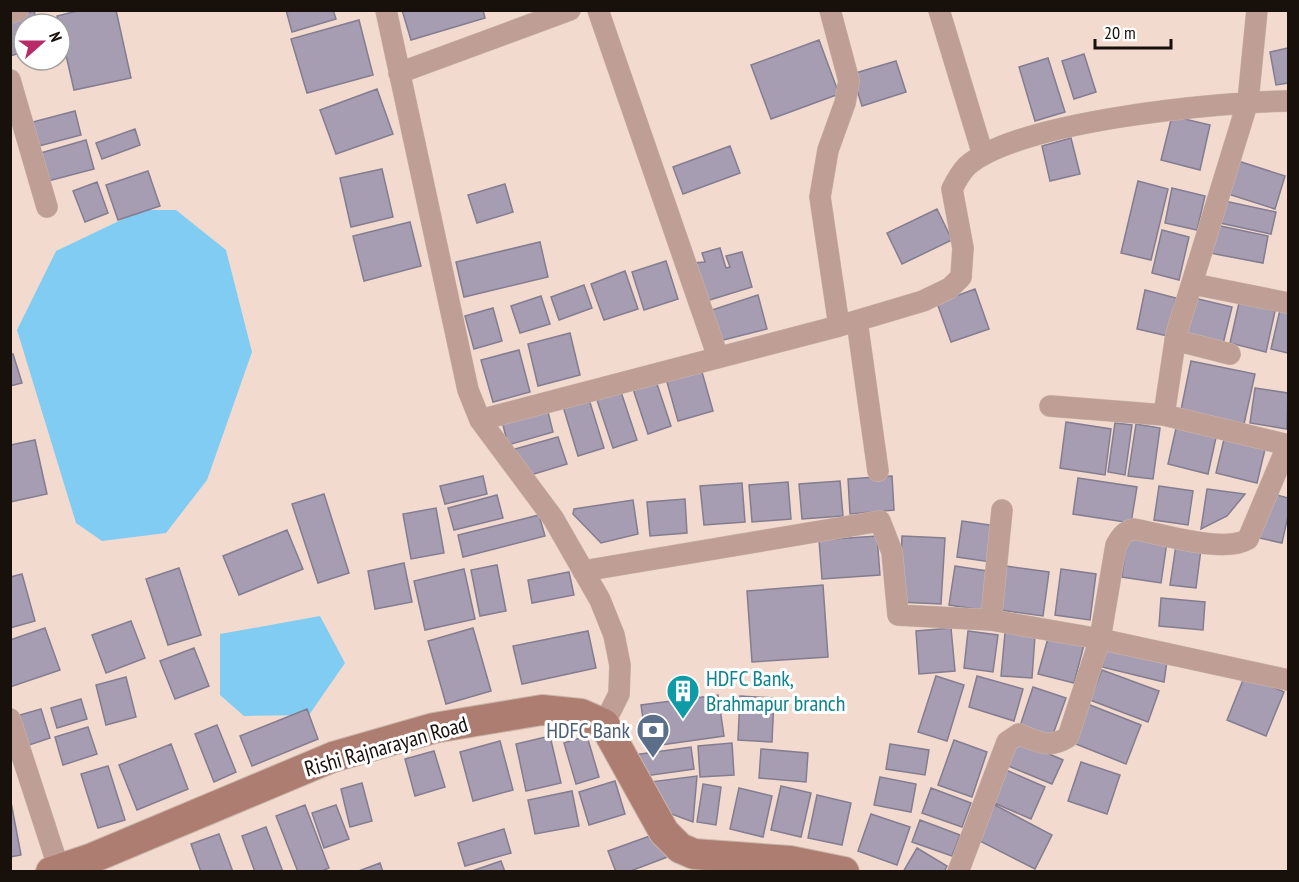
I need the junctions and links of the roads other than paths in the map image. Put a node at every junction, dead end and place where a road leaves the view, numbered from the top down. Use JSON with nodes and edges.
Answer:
{"nodes":[{"id":1,"x":18,"y":10,"type":"edge"},
{"id":2,"x":386,"y":10,"type":"edge"},
{"id":3,"x":570,"y":10,"type":"edge"},
{"id":4,"x":598,"y":10,"type":"edge"},
{"id":5,"x":830,"y":10,"type":"edge"},
{"id":6,"x":939,"y":10,"type":"edge"},
{"id":7,"x":1257,"y":10,"type":"edge"},
{"id":8,"x":10,"y":13,"type":"edge"},
{"id":9,"x":399,"y":73,"type":"junction"},
{"id":10,"x":10,"y":80,"type":"edge"},
{"id":11,"x":1248,"y":101,"type":"junction"},
{"id":12,"x":1288,"y":101,"type":"edge"},
{"id":13,"x":983,"y":155,"type":"junction"},
{"id":14,"x":47,"y":207,"type":"dead end"},
{"id":15,"x":1193,"y":284,"type":"junction"},
{"id":16,"x":1288,"y":303,"type":"edge"},
{"id":17,"x":848,"y":324,"type":"junction"},
{"id":18,"x":1175,"y":340,"type":"junction"},
{"id":19,"x":1230,"y":354,"type":"dead end"},
{"id":20,"x":718,"y":357,"type":"junction"},
{"id":21,"x":1050,"y":406,"type":"dead end"},
{"id":22,"x":1164,"y":415,"type":"junction"},
{"id":23,"x":480,"y":420,"type":"junction"},
{"id":24,"x":1288,"y":444,"type":"edge"},
{"id":25,"x":878,"y":471,"type":"dead end"},
{"id":26,"x":1282,"y":472,"type":"edge"},
{"id":27,"x":1002,"y":510,"type":"dead end"},
{"id":28,"x":583,"y":571,"type":"junction"},
{"id":29,"x":991,"y":620,"type":"junction"},
{"id":30,"x":1100,"y":639,"type":"junction"},
{"id":31,"x":1288,"y":680,"type":"edge"},
{"id":32,"x":10,"y":719,"type":"edge"},
{"id":33,"x":604,"y":724,"type":"junction"},
{"id":34,"x":695,"y":863,"type":"edge"},
{"id":35,"x":55,"y":870,"type":"edge"},
{"id":36,"x":844,"y":872,"type":"edge"},
{"id":37,"x":958,"y":872,"type":"edge"}],
"edges":[{"from":1,"to":8,"type":"street"},
{"from":2,"to":9,"type":"street"},
{"from":3,"to":9,"type":"street"},
{"from":4,"to":20,"type":"street"},
{"from":5,"to":17,"type":"street"},
{"from":6,"to":13,"type":"street"},
{"from":7,"to":11,"type":"street"},
{"from":9,"to":23,"type":"street"},
{"from":10,"to":14,"type":"street"},
{"from":11,"to":12,"type":"street"},
{"from":11,"to":13,"type":"street"},
{"from":11,"to":15,"type":"street"},
{"from":13,"to":17,"type":"street"},
{"from":15,"to":16,"type":"street"},
{"from":15,"to":18,"type":"street"},
{"from":17,"to":20,"type":"street"},
{"from":17,"to":25,"type":"street"},
{"from":18,"to":19,"type":"street"},
{"from":18,"to":22,"type":"street"},
{"from":20,"to":23,"type":"street"},
{"from":21,"to":22,"type":"street"},
{"from":22,"to":24,"type":"street"},
{"from":23,"to":28,"type":"street"},
{"from":24,"to":26,"type":"street"},
{"from":26,"to":30,"type":"street"},
{"from":27,"to":29,"type":"street"},
{"from":28,"to":29,"type":"street"},
{"from":28,"to":33,"type":"street"},
{"from":29,"to":30,"type":"street"},
{"from":30,"to":31,"type":"street"},
{"from":30,"to":37,"type":"street"},
{"from":32,"to":35,"type":"street"},
{"from":33,"to":34,"type":"main road"},
{"from":33,"to":35,"type":"main road","name":"Rishi Rajnarayan Road"},
{"from":34,"to":36,"type":"main road"}]}
